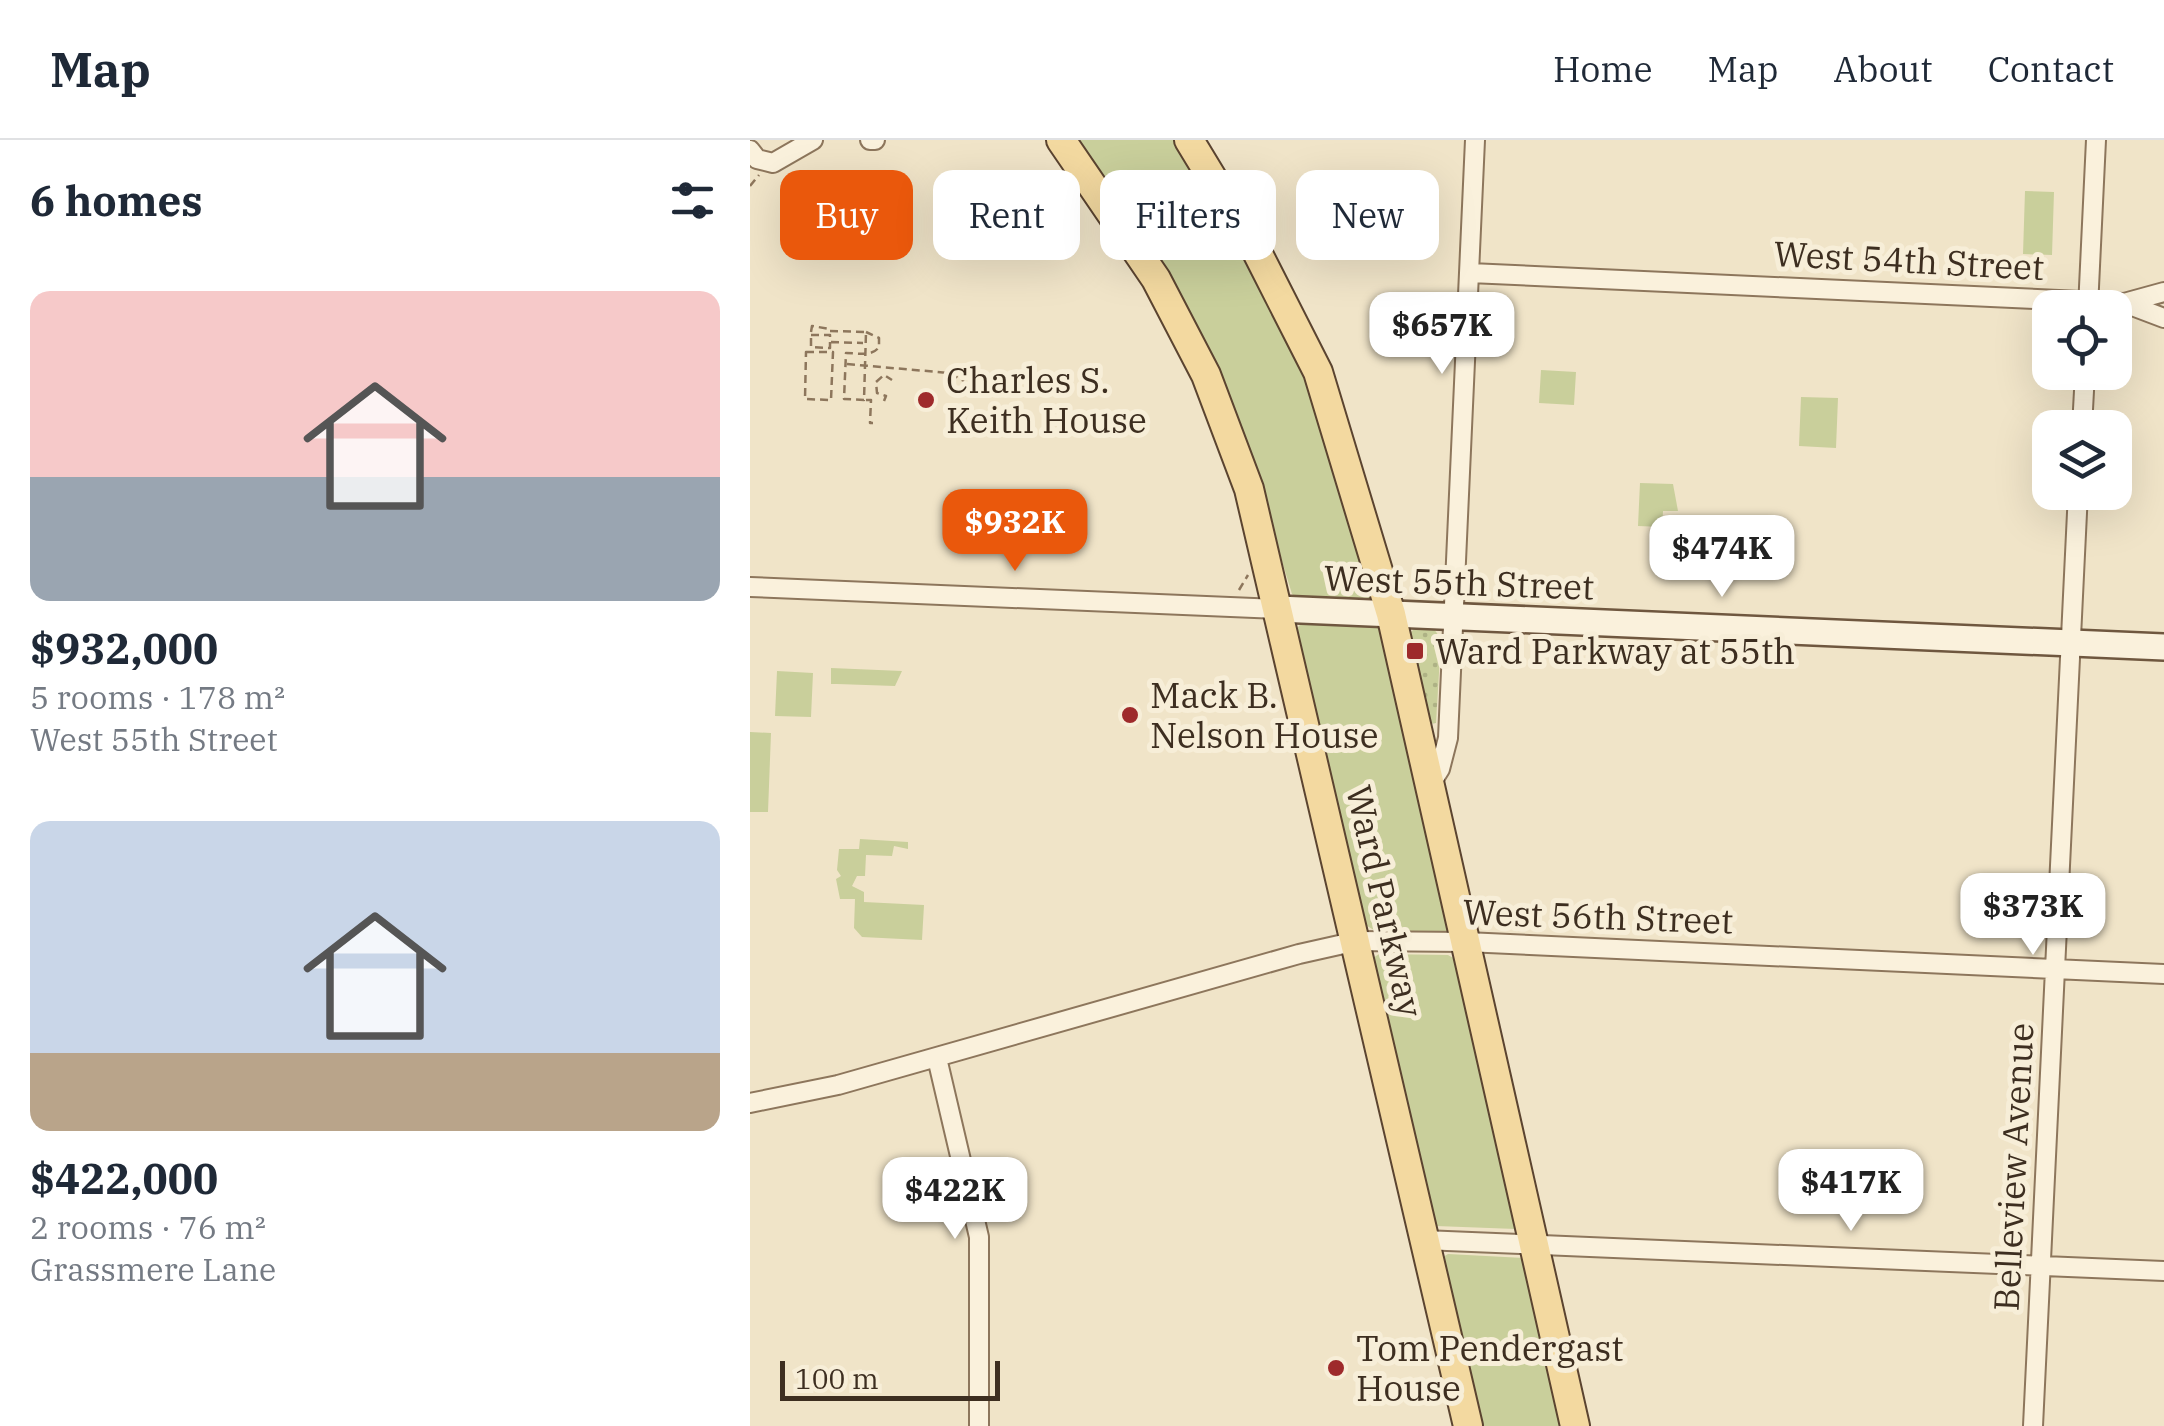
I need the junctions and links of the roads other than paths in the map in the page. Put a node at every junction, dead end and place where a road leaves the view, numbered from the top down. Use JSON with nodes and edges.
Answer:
{"nodes":[{"id":1,"x":813,"y":140,"type":"edge"},
{"id":2,"x":1061,"y":140,"type":"edge"},
{"id":3,"x":1189,"y":140,"type":"edge"},
{"id":4,"x":1475,"y":140,"type":"edge"},
{"id":5,"x":2096,"y":140,"type":"edge"},
{"id":6,"x":750,"y":150,"type":"edge"},
{"id":7,"x":1470,"y":273,"type":"junction"},
{"id":8,"x":2089,"y":290,"type":"edge"},
{"id":9,"x":2164,"y":292,"type":"edge"},
{"id":10,"x":2032,"y":301,"type":"edge"},
{"id":11,"x":2132,"y":301,"type":"edge"},
{"id":12,"x":2132,"y":306,"type":"edge"},
{"id":13,"x":2164,"y":318,"type":"edge"},
{"id":14,"x":2077,"y":510,"type":"edge"},
{"id":15,"x":750,"y":587,"type":"edge"},
{"id":16,"x":1278,"y":609,"type":"junction"},
{"id":17,"x":1391,"y":614,"type":"junction"},
{"id":18,"x":1454,"y":616,"type":"junction"},
{"id":19,"x":2070,"y":642,"type":"junction"},
{"id":20,"x":2164,"y":647,"type":"edge"},
{"id":21,"x":1430,"y":785,"type":"junction"},
{"id":22,"x":1357,"y":942,"type":"junction"},
{"id":23,"x":1466,"y":942,"type":"junction"},
{"id":24,"x":2056,"y":969,"type":"junction"},
{"id":25,"x":2164,"y":974,"type":"edge"},
{"id":26,"x":937,"y":1058,"type":"junction"},
{"id":27,"x":750,"y":1103,"type":"edge"},
{"id":28,"x":1423,"y":1240,"type":"junction"},
{"id":29,"x":1537,"y":1244,"type":"junction"},
{"id":30,"x":2039,"y":1266,"type":"junction"},
{"id":31,"x":2164,"y":1271,"type":"edge"},
{"id":32,"x":979,"y":1426,"type":"edge"},
{"id":33,"x":1468,"y":1426,"type":"edge"},
{"id":34,"x":1575,"y":1426,"type":"edge"},
{"id":35,"x":2032,"y":1426,"type":"edge"}],
"edges":[{"from":1,"to":6,"type":"street"},
{"from":2,"to":16,"type":"main road","name":"Ward Parkway"},
{"from":3,"to":17,"type":"main road","name":"Ward Parkway"},
{"from":4,"to":7,"type":"street"},
{"from":5,"to":8,"type":"street"},
{"from":7,"to":10,"type":"street","name":"West 54th Street"},
{"from":7,"to":18,"type":"street"},
{"from":9,"to":11,"type":"street","name":"West 54th Street"},
{"from":12,"to":13,"type":"street"},
{"from":14,"to":19,"type":"street","name":"Belleview Avenue"},
{"from":15,"to":16,"type":"street","name":"West 55th Street"},
{"from":16,"to":17,"type":"main road","name":"West 55th Street"},
{"from":16,"to":22,"type":"main road","name":"Ward Parkway"},
{"from":17,"to":18,"type":"main road","name":"West 55th Street"},
{"from":17,"to":21,"type":"main road","name":"Ward Parkway"},
{"from":18,"to":19,"type":"main road","name":"West 55th Street"},
{"from":18,"to":21,"type":"street"},
{"from":19,"to":20,"type":"main road","name":"West 55th Street"},
{"from":19,"to":24,"type":"street","name":"Belleview Avenue"},
{"from":21,"to":23,"type":"main road","name":"Ward Parkway"},
{"from":22,"to":23,"type":"street","name":"West 56th Street"},
{"from":22,"to":26,"type":"street","name":"West 56th Street"},
{"from":22,"to":28,"type":"main road","name":"Ward Parkway"},
{"from":23,"to":24,"type":"street","name":"West 56th Street"},
{"from":23,"to":29,"type":"main road","name":"Ward Parkway"},
{"from":24,"to":25,"type":"street","name":"West 56th Street"},
{"from":24,"to":30,"type":"street","name":"Belleview Avenue"},
{"from":26,"to":27,"type":"street","name":"West 56th Street"},
{"from":26,"to":32,"type":"street"},
{"from":28,"to":29,"type":"street"},
{"from":28,"to":33,"type":"main road","name":"Ward Parkway"},
{"from":29,"to":30,"type":"street"},
{"from":29,"to":34,"type":"main road","name":"Ward Parkway"},
{"from":30,"to":31,"type":"street"},
{"from":30,"to":35,"type":"street","name":"Belleview Avenue"}]}
